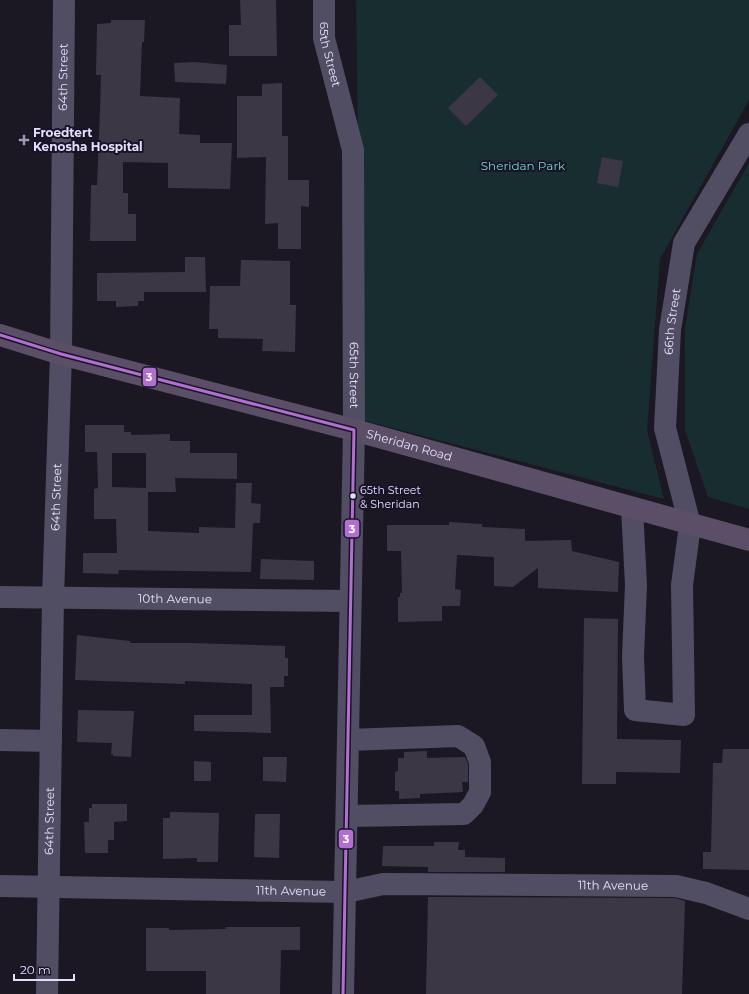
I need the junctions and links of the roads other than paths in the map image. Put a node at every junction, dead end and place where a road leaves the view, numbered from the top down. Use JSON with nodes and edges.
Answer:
{"nodes":[{"id":1,"x":64,"y":0,"type":"edge"},
{"id":2,"x":324,"y":0,"type":"edge"},
{"id":3,"x":749,"y":134,"type":"edge"},
{"id":4,"x":0,"y":335,"type":"edge"},
{"id":5,"x":61,"y":354,"type":"junction"},
{"id":6,"x":354,"y":430,"type":"junction"},
{"id":7,"x":632,"y":508,"type":"junction"},
{"id":8,"x":690,"y":525,"type":"junction"},
{"id":9,"x":749,"y":540,"type":"edge"},
{"id":10,"x":0,"y":597,"type":"edge"},
{"id":11,"x":53,"y":598,"type":"junction"},
{"id":12,"x":349,"y":602,"type":"junction"},
{"id":13,"x":0,"y":740,"type":"edge"},
{"id":14,"x":348,"y":740,"type":"junction"},
{"id":15,"x":51,"y":741,"type":"junction"},
{"id":16,"x":347,"y":816,"type":"junction"},
{"id":17,"x":0,"y":886,"type":"edge"},
{"id":18,"x":49,"y":886,"type":"junction"},
{"id":19,"x":346,"y":892,"type":"junction"},
{"id":20,"x":749,"y":909,"type":"edge"},
{"id":21,"x":47,"y":994,"type":"edge"},
{"id":22,"x":343,"y":994,"type":"edge"}],
"edges":[{"from":1,"to":5,"type":"street","name":"64th Street"},
{"from":2,"to":6,"type":"street","name":"65th Street"},
{"from":3,"to":8,"type":"street","name":"66th Street"},
{"from":4,"to":5,"type":"main road","name":"Sheridan Road"},
{"from":5,"to":6,"type":"main road","name":"Sheridan Road"},
{"from":5,"to":11,"type":"street","name":"64th Street"},
{"from":6,"to":7,"type":"main road","name":"Sheridan Road"},
{"from":6,"to":12,"type":"street","name":"65th Street"},
{"from":7,"to":8,"type":"main road","name":"Sheridan Road"},
{"from":7,"to":8,"type":"street"},
{"from":8,"to":9,"type":"main road","name":"Sheridan Road"},
{"from":10,"to":11,"type":"street","name":"10th Avenue"},
{"from":11,"to":12,"type":"street","name":"10th Avenue"},
{"from":11,"to":15,"type":"street","name":"64th Street"},
{"from":12,"to":14,"type":"street","name":"65th Street"},
{"from":13,"to":15,"type":"street"},
{"from":14,"to":16,"type":"street","name":"65th Street"},
{"from":14,"to":16,"type":"street"},
{"from":15,"to":18,"type":"street","name":"64th Street"},
{"from":16,"to":19,"type":"street","name":"65th Street"},
{"from":17,"to":18,"type":"street","name":"11th Avenue"},
{"from":18,"to":19,"type":"street","name":"11th Avenue"},
{"from":18,"to":21,"type":"street","name":"64th Street"},
{"from":19,"to":20,"type":"street","name":"11th Avenue"},
{"from":19,"to":22,"type":"street","name":"65th Street"}]}
